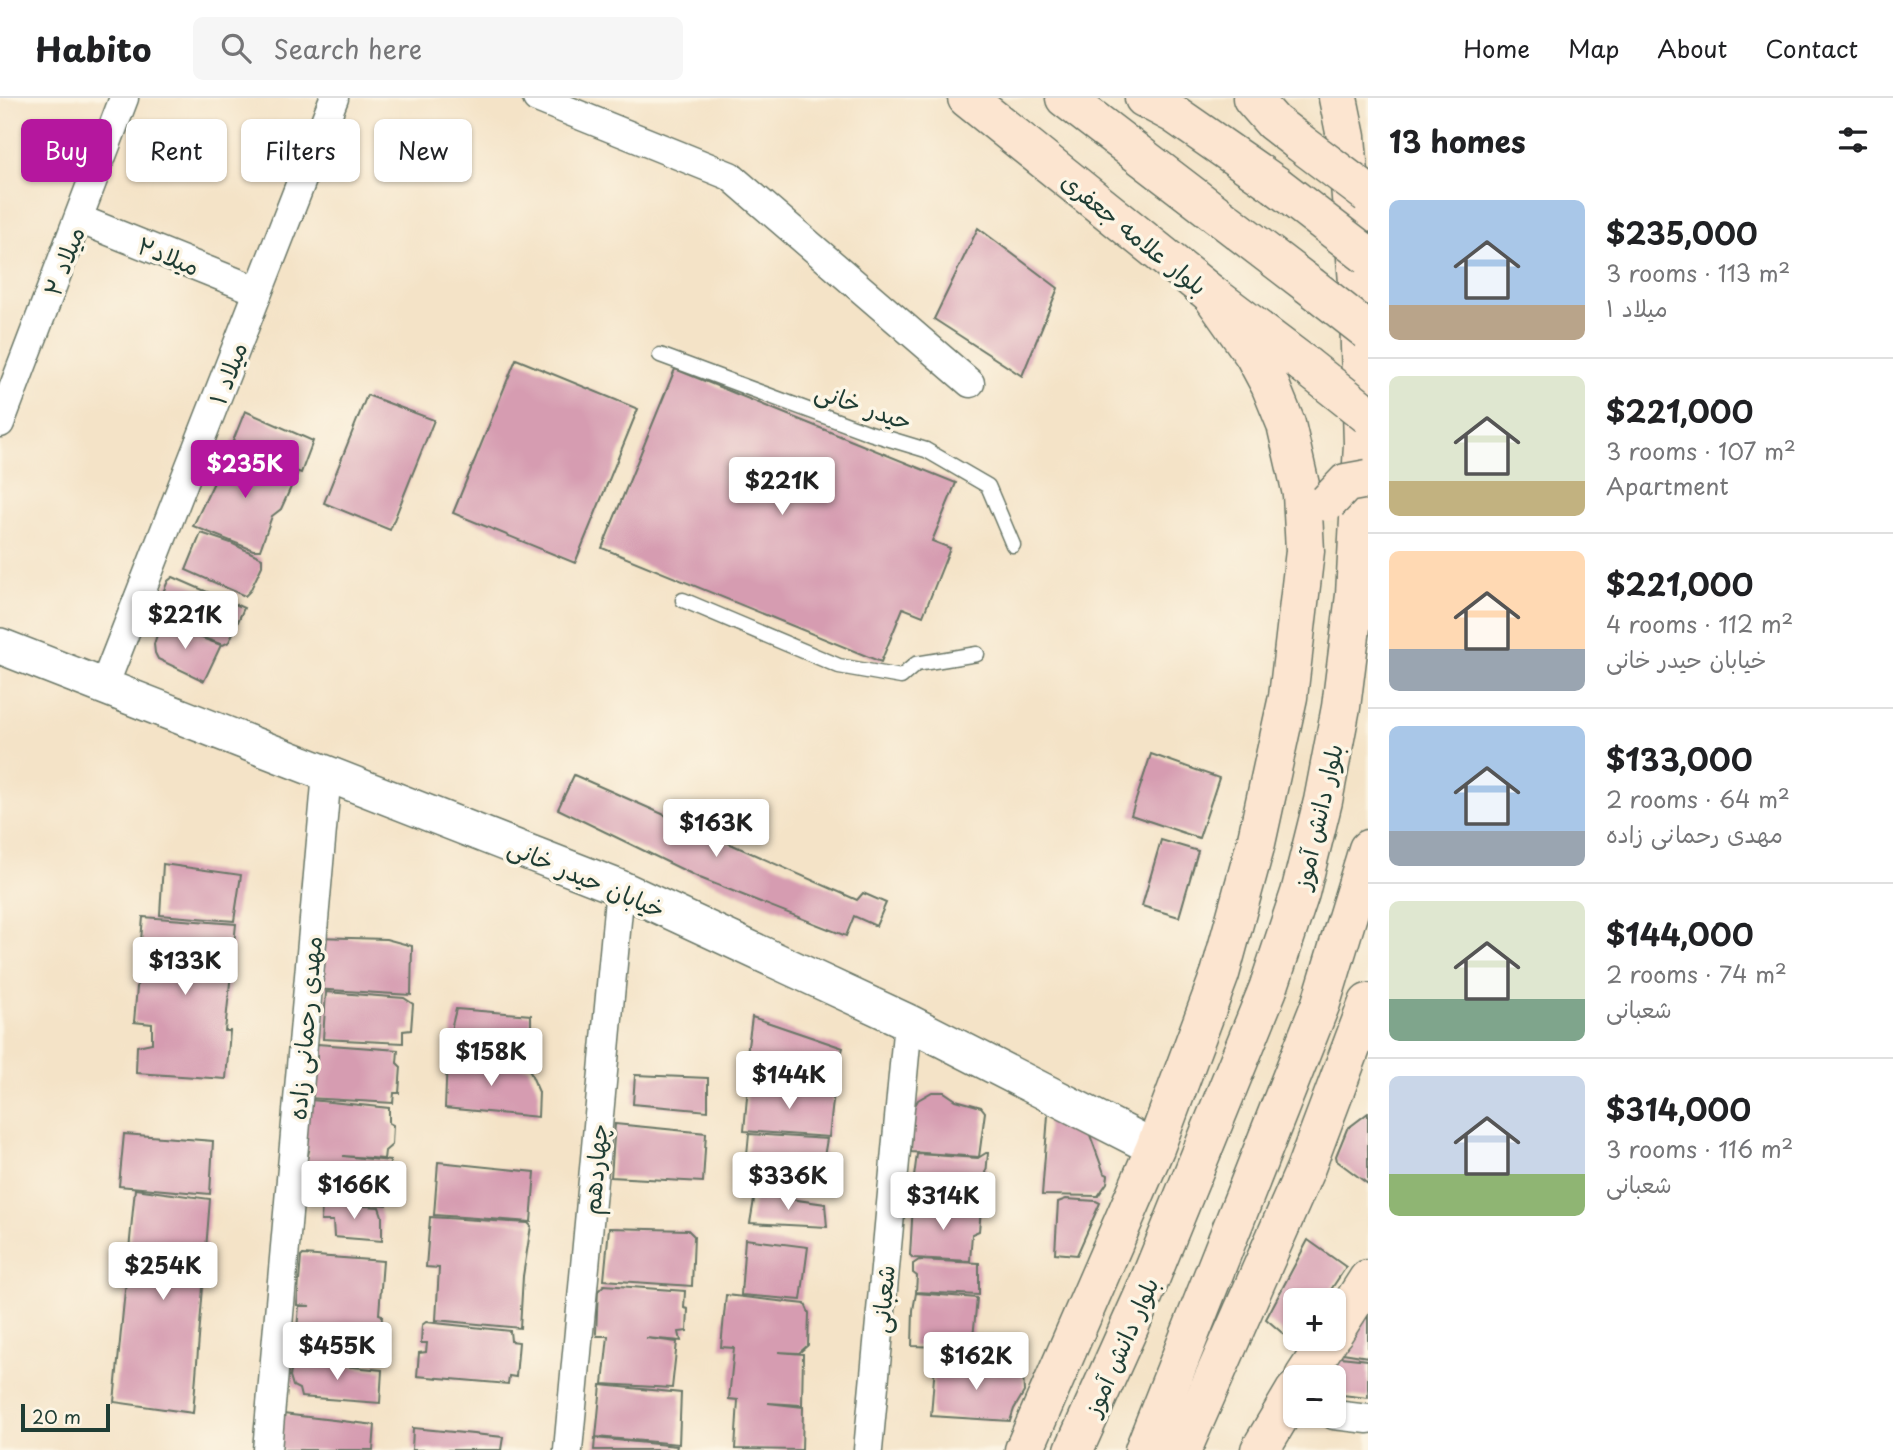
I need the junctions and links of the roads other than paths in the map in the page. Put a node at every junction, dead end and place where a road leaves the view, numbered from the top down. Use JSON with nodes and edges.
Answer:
{"nodes":[{"id":1,"x":124,"y":98,"type":"edge"},
{"id":2,"x":334,"y":98,"type":"edge"},
{"id":3,"x":537,"y":98,"type":"edge"},
{"id":4,"x":967,"y":98,"type":"edge"},
{"id":5,"x":1065,"y":98,"type":"edge"},
{"id":6,"x":1144,"y":98,"type":"edge"},
{"id":7,"x":1252,"y":98,"type":"edge"},
{"id":8,"x":1338,"y":98,"type":"edge"},
{"id":9,"x":1368,"y":194,"type":"edge"},
{"id":10,"x":79,"y":219,"type":"junction"},
{"id":11,"x":1368,"y":256,"type":"edge"},
{"id":12,"x":258,"y":291,"type":"junction"},
{"id":13,"x":1211,"y":294,"type":"junction"},
{"id":14,"x":1368,"y":331,"type":"edge"},
{"id":15,"x":660,"y":355,"type":"dead end"},
{"id":16,"x":970,"y":383,"type":"dead end"},
{"id":17,"x":1368,"y":415,"type":"edge"},
{"id":18,"x":0,"y":423,"type":"edge"},
{"id":19,"x":1368,"y":480,"type":"edge"},
{"id":20,"x":1013,"y":545,"type":"dead end"},
{"id":21,"x":1305,"y":551,"type":"junction"},
{"id":22,"x":683,"y":600,"type":"dead end"},
{"id":23,"x":0,"y":646,"type":"edge"},
{"id":24,"x":977,"y":654,"type":"dead end"},
{"id":25,"x":104,"y":686,"type":"junction"},
{"id":26,"x":327,"y":773,"type":"junction"},
{"id":27,"x":1368,"y":849,"type":"edge"},
{"id":28,"x":620,"y":888,"type":"junction"},
{"id":29,"x":1368,"y":1003,"type":"edge"},
{"id":30,"x":908,"y":1022,"type":"junction"},
{"id":31,"x":1156,"y":1148,"type":"junction"},
{"id":32,"x":1368,"y":1279,"type":"edge"},
{"id":33,"x":1346,"y":1313,"type":"edge"},
{"id":34,"x":1283,"y":1416,"type":"edge"},
{"id":35,"x":1346,"y":1416,"type":"edge"},
{"id":36,"x":1368,"y":1419,"type":"edge"},
{"id":37,"x":267,"y":1450,"type":"edge"},
{"id":38,"x":568,"y":1450,"type":"edge"},
{"id":39,"x":868,"y":1450,"type":"edge"},
{"id":40,"x":1024,"y":1450,"type":"edge"},
{"id":41,"x":1073,"y":1450,"type":"edge"},
{"id":42,"x":1144,"y":1450,"type":"edge"},
{"id":43,"x":1182,"y":1450,"type":"edge"},
{"id":44,"x":1260,"y":1450,"type":"edge"}],
"edges":[{"from":1,"to":10,"type":"street","name":"میلاد ۲"},
{"from":2,"to":12,"type":"street","name":"میلاد ۱"},
{"from":3,"to":16,"type":"street"},
{"from":4,"to":13,"type":"main road","name":"بلوار علامه جعفری"},
{"from":5,"to":14,"type":"main road","bridge":true},
{"from":6,"to":11,"type":"main road","bridge":true},
{"from":7,"to":9,"type":"main road","bridge":true},
{"from":8,"to":41,"type":"main road","name":"بلوار دانش آموز"},
{"from":10,"to":12,"type":"street","name":"میلاد۲"},
{"from":10,"to":18,"type":"street","name":"میلاد ۲"},
{"from":12,"to":25,"type":"street","name":"میلاد ۱"},
{"from":13,"to":17,"type":"main road","name":"بلوار علامه جعفری","bridge":true},
{"from":13,"to":21,"type":"main road"},
{"from":15,"to":20,"type":"lane","name":"حیدر خانی"},
{"from":19,"to":21,"type":"main road","bridge":true},
{"from":21,"to":31,"type":"main road"},
{"from":22,"to":24,"type":"lane"},
{"from":23,"to":25,"type":"street","name":"خیابان حیدر خانی"},
{"from":25,"to":26,"type":"street","name":"خیابان حیدر خانی"},
{"from":26,"to":28,"type":"street","name":"خیابان حیدر خانی"},
{"from":26,"to":37,"type":"street","name":"مهدی رحمانی زاده"},
{"from":27,"to":42,"type":"main road"},
{"from":28,"to":30,"type":"street","name":"خیابان حیدر خانی"},
{"from":28,"to":38,"type":"street","name":"چهاردهم"},
{"from":29,"to":43,"type":"main road"},
{"from":30,"to":31,"type":"street","name":"خیابان حیدر خانی"},
{"from":30,"to":39,"type":"street","name":"شعبانی"},
{"from":31,"to":40,"type":"main road"},
{"from":32,"to":33,"type":"main road"},
{"from":34,"to":44,"type":"main road"},
{"from":35,"to":36,"type":"street"}]}
